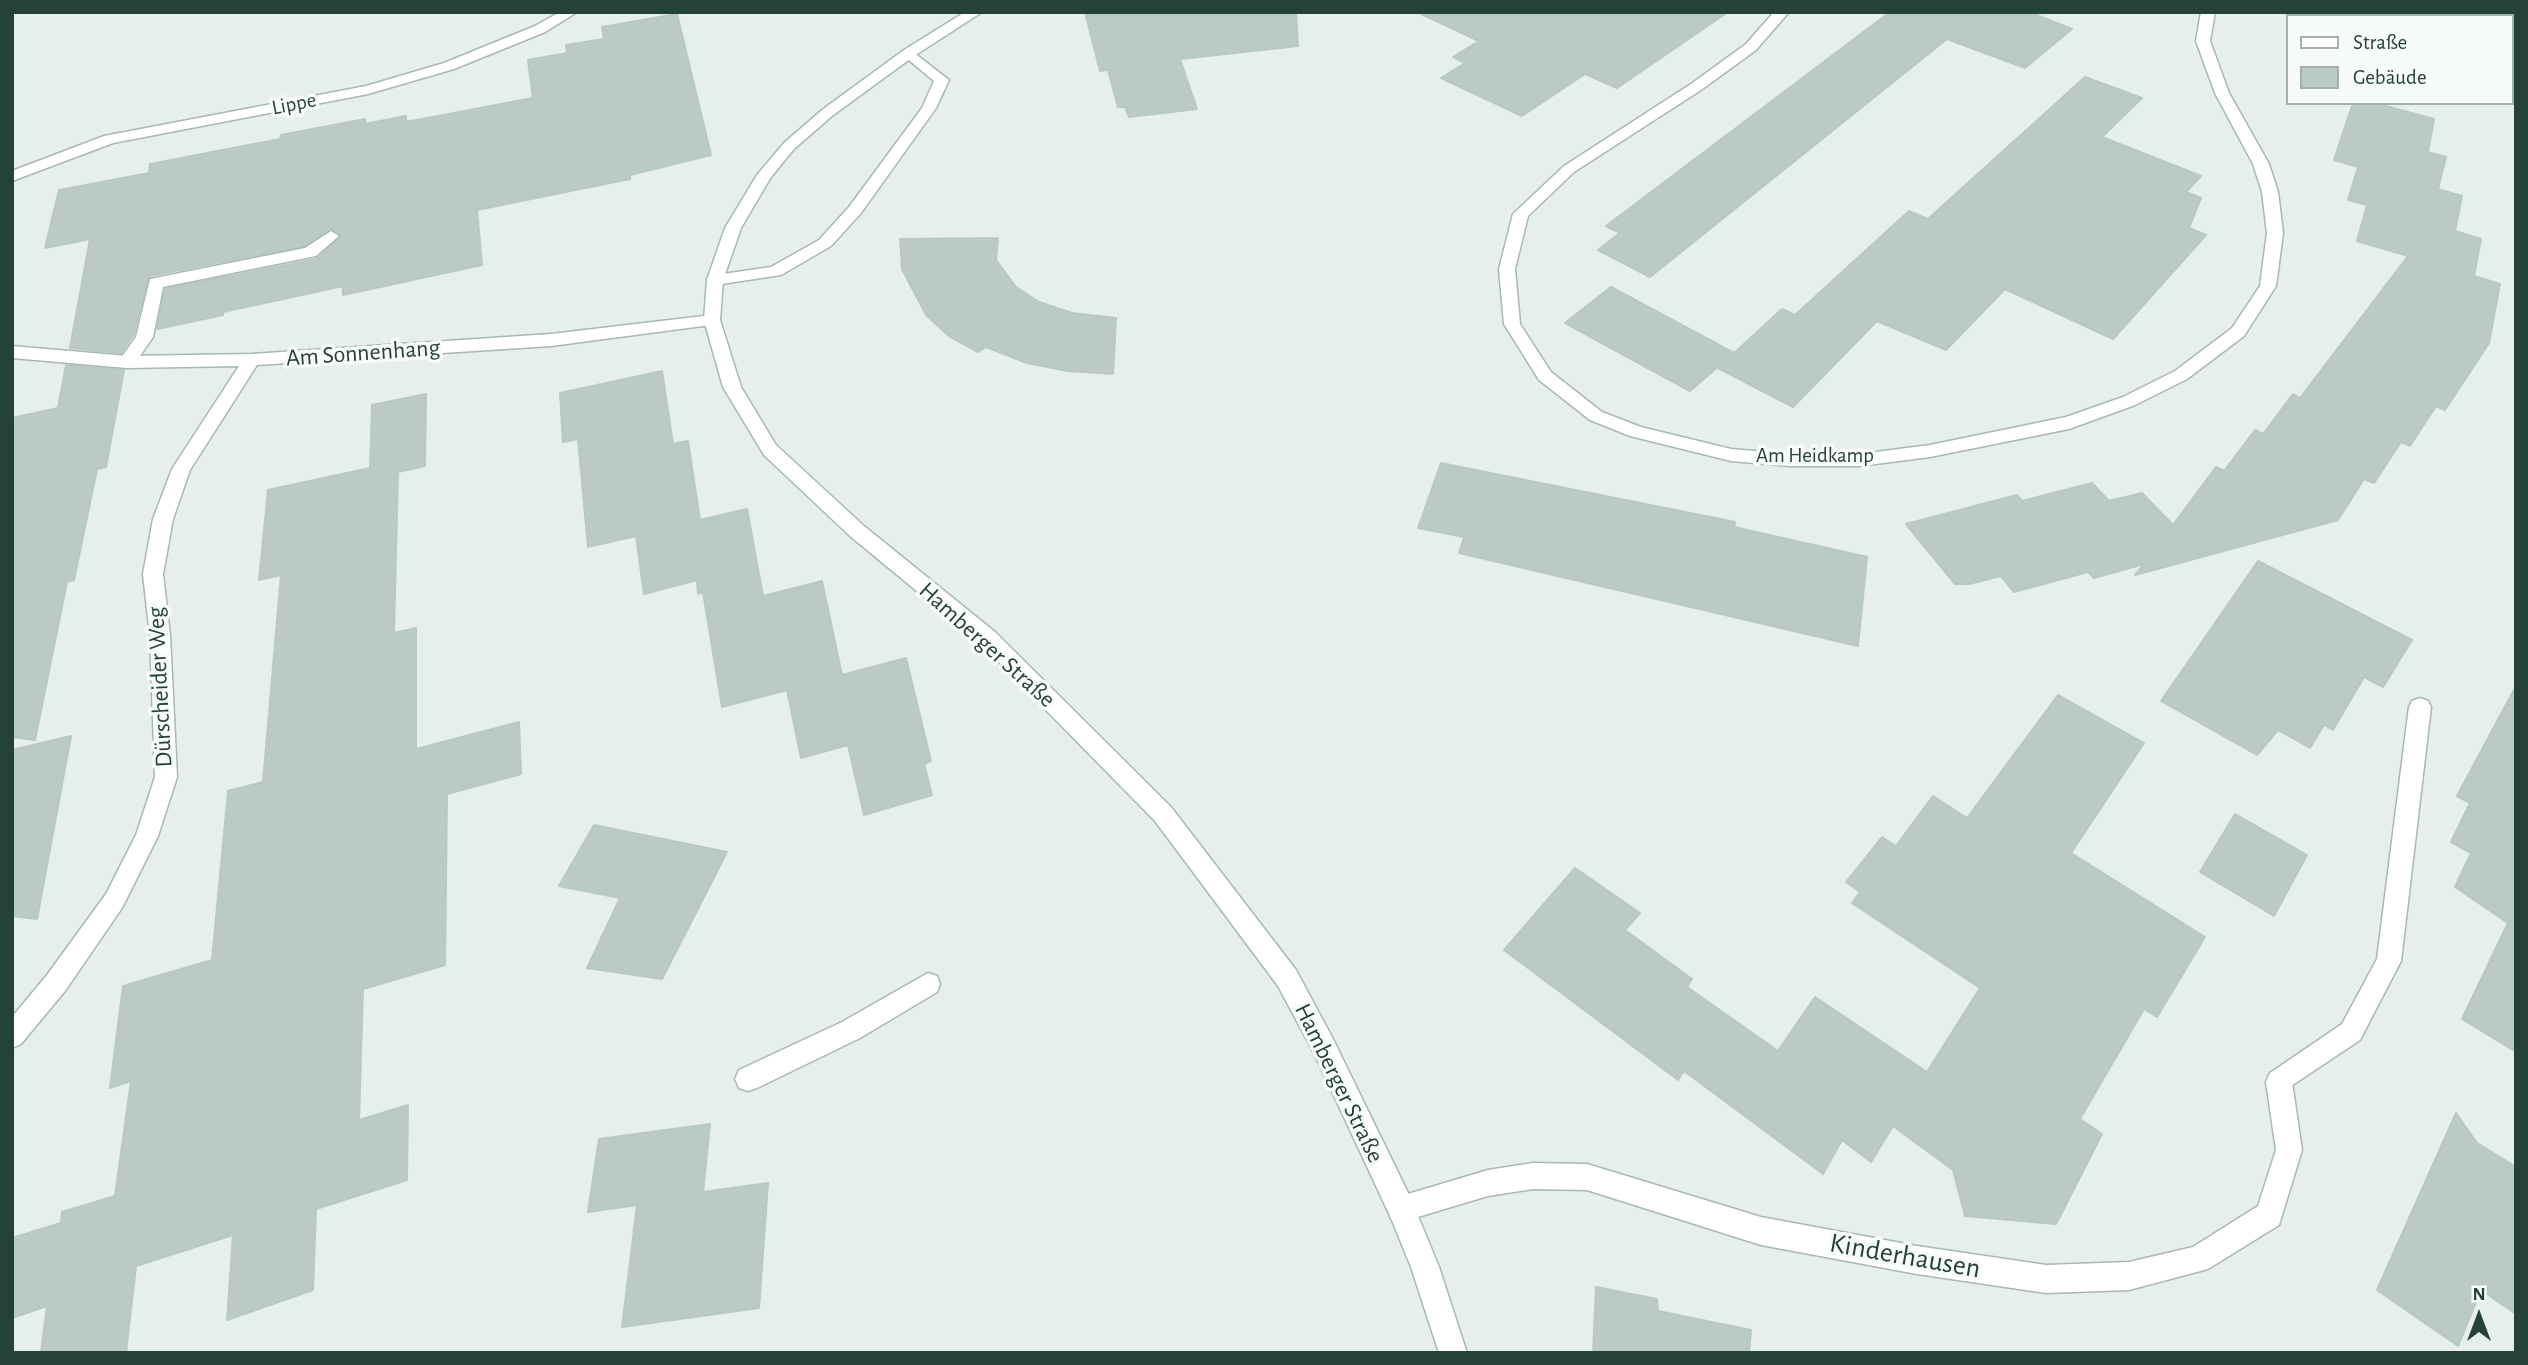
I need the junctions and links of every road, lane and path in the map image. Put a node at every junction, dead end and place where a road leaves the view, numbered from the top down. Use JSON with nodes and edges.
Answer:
{"nodes":[{"id":1,"x":570,"y":12,"type":"edge"},
{"id":2,"x":975,"y":12,"type":"edge"},
{"id":3,"x":1782,"y":12,"type":"edge"},
{"id":4,"x":2208,"y":12,"type":"edge"},
{"id":5,"x":909,"y":54,"type":"junction"},
{"id":6,"x":12,"y":176,"type":"edge"},
{"id":7,"x":331,"y":236,"type":"dead end"},
{"id":8,"x":715,"y":280,"type":"junction"},
{"id":9,"x":712,"y":320,"type":"junction"},
{"id":10,"x":12,"y":352,"type":"edge"},
{"id":11,"x":252,"y":360,"type":"junction"},
{"id":12,"x":127,"y":362,"type":"junction"},
{"id":13,"x":2420,"y":706,"type":"dead end"},
{"id":14,"x":928,"y":984,"type":"dead end"},
{"id":15,"x":12,"y":1036,"type":"edge"},
{"id":16,"x":748,"y":1079,"type":"dead end"},
{"id":17,"x":1401,"y":1209,"type":"junction"},
{"id":18,"x":1453,"y":1353,"type":"edge"}],
"edges":[{"from":1,"to":6,"type":"street","name":"Lippe"},
{"from":2,"to":5,"type":"street","name":"Hamberger Straße"},
{"from":3,"to":4,"type":"street","name":"Am Heidkamp"},
{"from":5,"to":8,"type":"street","name":"Hamberger Straße"},
{"from":5,"to":8,"type":"street"},
{"from":7,"to":12,"type":"street"},
{"from":8,"to":9,"type":"street","name":"Hamberger Straße"},
{"from":9,"to":11,"type":"street","name":"Am Sonnenhang"},
{"from":9,"to":17,"type":"street","name":"Hamberger Straße"},
{"from":10,"to":12,"type":"street","name":"Am Sonnenhang"},
{"from":11,"to":12,"type":"street","name":"Am Sonnenhang"},
{"from":11,"to":15,"type":"street","name":"Dürscheider Weg"},
{"from":13,"to":17,"type":"street","name":"Kinderhausen"},
{"from":14,"to":16,"type":"street"},
{"from":17,"to":18,"type":"street","name":"Hamberger Straße"}]}
